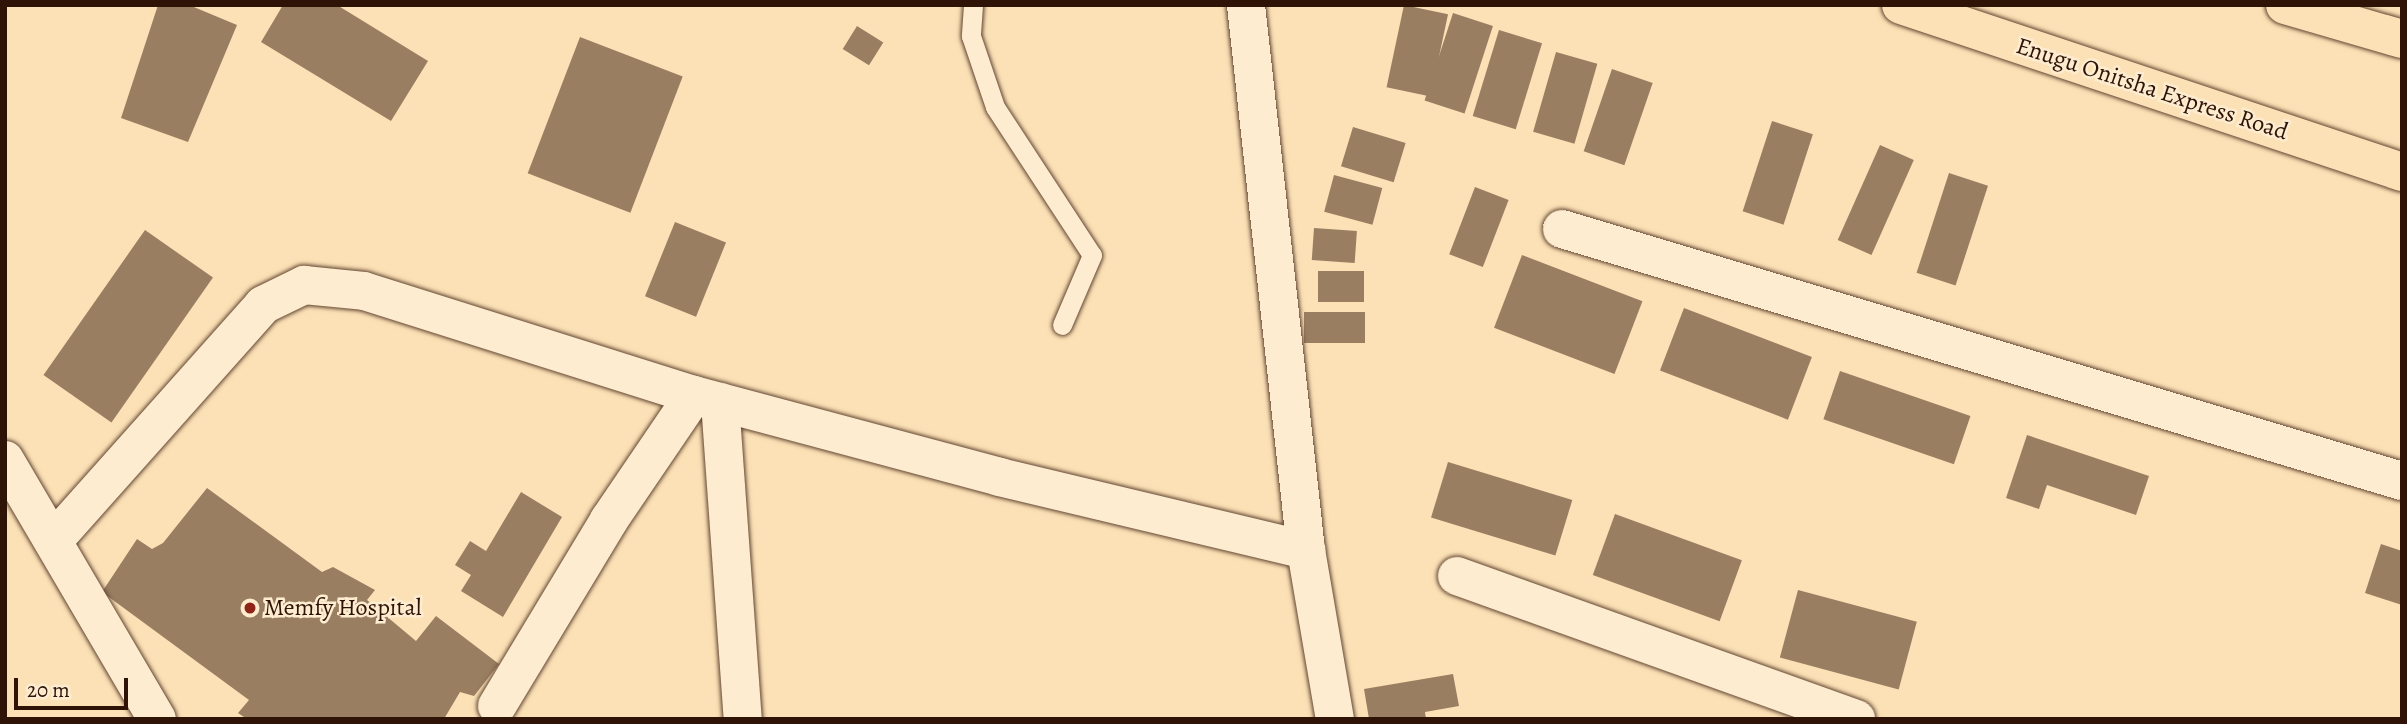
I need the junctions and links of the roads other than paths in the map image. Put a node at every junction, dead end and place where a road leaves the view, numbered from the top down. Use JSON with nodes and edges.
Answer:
{"nodes":[{"id":1,"x":973,"y":5,"type":"edge"},
{"id":2,"x":1246,"y":5,"type":"edge"},
{"id":3,"x":1901,"y":5,"type":"edge"},
{"id":4,"x":2286,"y":5,"type":"edge"},
{"id":5,"x":2402,"y":39,"type":"edge"},
{"id":6,"x":2402,"y":172,"type":"edge"},
{"id":7,"x":1562,"y":229,"type":"dead end"},
{"id":8,"x":1062,"y":325,"type":"dead end"},
{"id":9,"x":707,"y":399,"type":"junction"},
{"id":10,"x":5,"y":460,"type":"edge"},
{"id":11,"x":2402,"y":481,"type":"edge"},
{"id":12,"x":53,"y":541,"type":"junction"},
{"id":13,"x":1306,"y":550,"type":"junction"},
{"id":14,"x":1457,"y":576,"type":"dead end"},
{"id":15,"x":497,"y":706,"type":"dead end"},
{"id":16,"x":157,"y":719,"type":"edge"},
{"id":17,"x":743,"y":719,"type":"edge"},
{"id":18,"x":1335,"y":719,"type":"edge"},
{"id":19,"x":1856,"y":719,"type":"edge"}],
"edges":[{"from":1,"to":8,"type":"lane"},
{"from":2,"to":13,"type":"street"},
{"from":3,"to":6,"type":"highway","name":"Enugu Onitsha Express Road"},
{"from":4,"to":5,"type":"highway"},
{"from":7,"to":11,"type":"street"},
{"from":9,"to":12,"type":"street"},
{"from":9,"to":13,"type":"street"},
{"from":9,"to":15,"type":"street"},
{"from":9,"to":17,"type":"street"},
{"from":10,"to":12,"type":"street"},
{"from":12,"to":16,"type":"street"},
{"from":13,"to":18,"type":"street"},
{"from":14,"to":19,"type":"street"}]}
